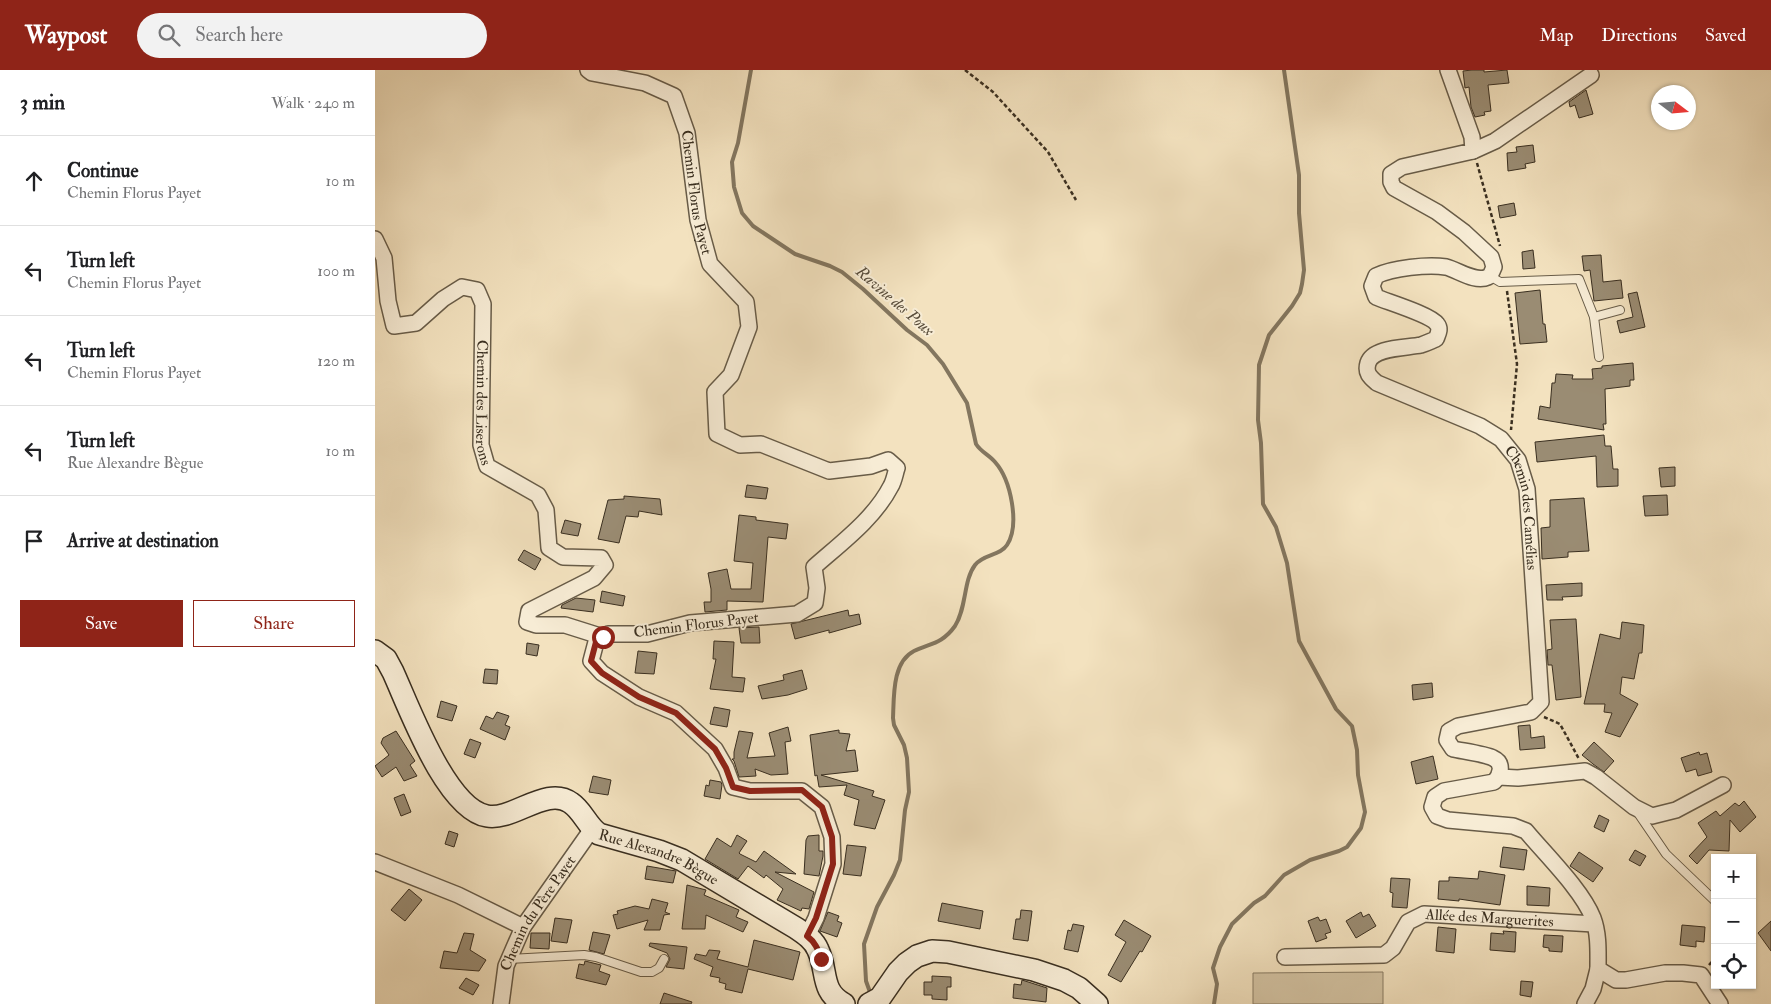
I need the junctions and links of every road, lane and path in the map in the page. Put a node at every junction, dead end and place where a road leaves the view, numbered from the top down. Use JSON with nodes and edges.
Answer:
{"nodes":[{"id":1,"x":589,"y":70,"type":"edge"},
{"id":2,"x":965,"y":70,"type":"edge"},
{"id":3,"x":1448,"y":70,"type":"edge"},
{"id":4,"x":1591,"y":75,"type":"dead end"},
{"id":5,"x":1473,"y":151,"type":"junction"},
{"id":6,"x":1076,"y":200,"type":"dead end"},
{"id":7,"x":375,"y":239,"type":"edge"},
{"id":8,"x":1501,"y":250,"type":"dead end"},
{"id":9,"x":1499,"y":280,"type":"junction"},
{"id":10,"x":1620,"y":310,"type":"dead end"},
{"id":11,"x":1595,"y":317,"type":"junction"},
{"id":12,"x":1599,"y":357,"type":"dead end"},
{"id":13,"x":1510,"y":450,"type":"junction"},
{"id":14,"x":603,"y":637,"type":"junction"},
{"id":15,"x":375,"y":651,"type":"edge"},
{"id":16,"x":1531,"y":712,"type":"junction"},
{"id":17,"x":1585,"y":771,"type":"junction"},
{"id":18,"x":1499,"y":777,"type":"junction"},
{"id":19,"x":1723,"y":785,"type":"dead end"},
{"id":20,"x":1634,"y":807,"type":"junction"},
{"id":21,"x":592,"y":829,"type":"junction"},
{"id":22,"x":375,"y":862,"type":"edge"},
{"id":23,"x":1713,"y":899,"type":"edge"},
{"id":24,"x":1594,"y":924,"type":"junction"},
{"id":25,"x":523,"y":928,"type":"junction"},
{"id":26,"x":807,"y":936,"type":"junction"},
{"id":27,"x":1285,"y":957,"type":"dead end"},
{"id":28,"x":509,"y":959,"type":"junction"},
{"id":29,"x":664,"y":959,"type":"dead end"},
{"id":30,"x":1598,"y":969,"type":"junction"},
{"id":31,"x":873,"y":1002,"type":"edge"},
{"id":32,"x":501,"y":1004,"type":"edge"},
{"id":33,"x":844,"y":1004,"type":"edge"},
{"id":34,"x":1097,"y":1004,"type":"edge"},
{"id":35,"x":1585,"y":1004,"type":"edge"},
{"id":36,"x":1720,"y":1004,"type":"edge"}],
"edges":[{"from":1,"to":14,"type":"street","name":"Chemin Florus Payet"},
{"from":2,"to":6,"type":"path"},
{"from":3,"to":5,"type":"street"},
{"from":4,"to":5,"type":"street"},
{"from":5,"to":8,"type":"path"},
{"from":5,"to":9,"type":"street"},
{"from":7,"to":14,"type":"street","name":"Chemin des Liserons"},
{"from":9,"to":11,"type":"lane"},
{"from":9,"to":13,"type":"path"},
{"from":9,"to":13,"type":"street","name":"Chemin des Camélias"},
{"from":10,"to":11,"type":"lane"},
{"from":11,"to":12,"type":"lane"},
{"from":13,"to":16,"type":"street","name":"Chemin des Camélias"},
{"from":14,"to":26,"type":"street"},
{"from":15,"to":21,"type":"main road","name":"Rue Alexandre Bègue"},
{"from":16,"to":17,"type":"path"},
{"from":16,"to":18,"type":"street"},
{"from":17,"to":18,"type":"street"},
{"from":17,"to":20,"type":"street"},
{"from":18,"to":24,"type":"street"},
{"from":19,"to":20,"type":"street"},
{"from":20,"to":23,"type":"lane"},
{"from":21,"to":25,"type":"street","name":"Chemin du Père Payet"},
{"from":21,"to":26,"type":"main road","name":"Rue Alexandre Bègue"},
{"from":22,"to":25,"type":"street"},
{"from":24,"to":27,"type":"street","name":"Allée des Marguerites"},
{"from":24,"to":30,"type":"street"},
{"from":25,"to":28,"type":"street","name":"Chemin du Père Payet"},
{"from":26,"to":33,"type":"main road","name":"Rue Alexandre Bègue"},
{"from":28,"to":29,"type":"lane"},
{"from":28,"to":32,"type":"street","name":"Chemin du Père Payet"},
{"from":30,"to":35,"type":"street"},
{"from":30,"to":36,"type":"street"},
{"from":31,"to":34,"type":"main road"}]}
